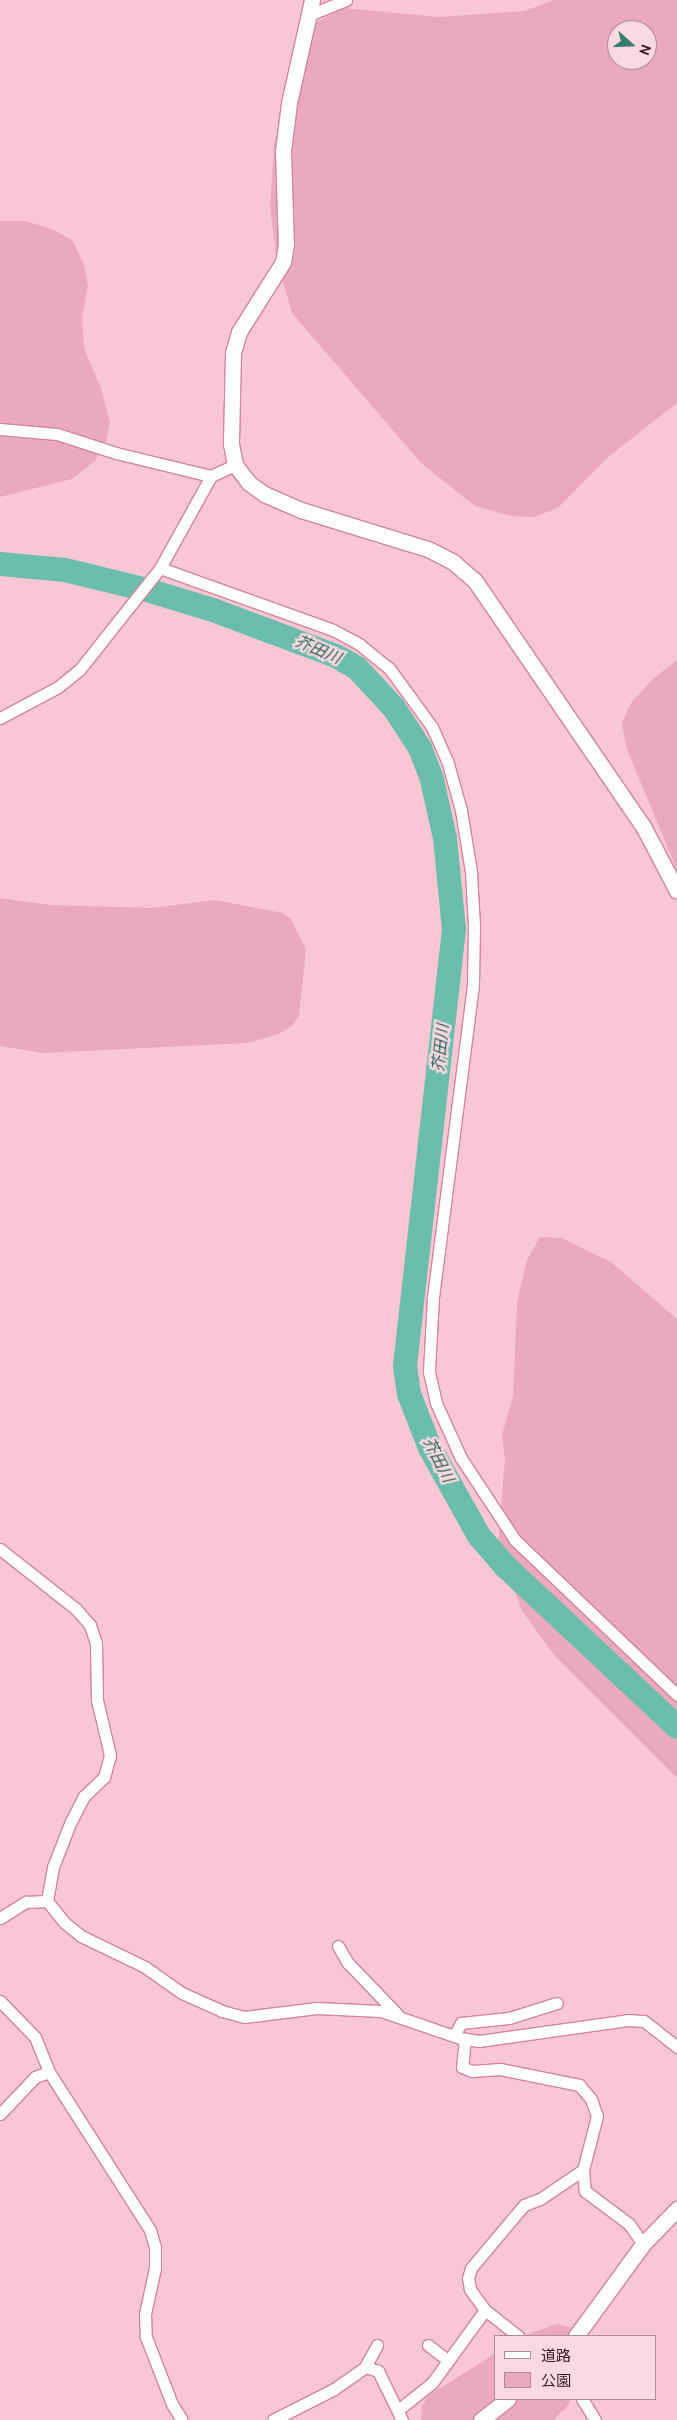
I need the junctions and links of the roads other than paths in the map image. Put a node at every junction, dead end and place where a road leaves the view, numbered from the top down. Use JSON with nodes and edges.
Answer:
{"nodes":[{"id":1,"x":312,"y":0,"type":"edge"},
{"id":2,"x":346,"y":0,"type":"edge"},
{"id":3,"x":309,"y":15,"type":"junction"},
{"id":4,"x":0,"y":430,"type":"edge"},
{"id":5,"x":235,"y":465,"type":"junction"},
{"id":6,"x":211,"y":476,"type":"junction"},
{"id":7,"x":160,"y":568,"type":"junction"},
{"id":8,"x":0,"y":718,"type":"edge"},
{"id":9,"x":677,"y":891,"type":"edge"},
{"id":10,"x":0,"y":1549,"type":"edge"},
{"id":11,"x":677,"y":1695,"type":"edge"},
{"id":12,"x":47,"y":1902,"type":"junction"},
{"id":13,"x":0,"y":1918,"type":"edge"},
{"id":14,"x":338,"y":1946,"type":"dead end"},
{"id":15,"x":0,"y":2002,"type":"edge"},
{"id":16,"x":558,"y":2002,"type":"dead end"},
{"id":17,"x":397,"y":2014,"type":"junction"},
{"id":18,"x":460,"y":2037,"type":"junction"},
{"id":19,"x":677,"y":2047,"type":"edge"},
{"id":20,"x":49,"y":2072,"type":"junction"},
{"id":21,"x":0,"y":2114,"type":"edge"},
{"id":22,"x":583,"y":2170,"type":"junction"},
{"id":23,"x":677,"y":2209,"type":"edge"},
{"id":24,"x":643,"y":2244,"type":"junction"},
{"id":25,"x":485,"y":2310,"type":"junction"},
{"id":26,"x":517,"y":2335,"type":"edge"},
{"id":27,"x":577,"y":2335,"type":"edge"},
{"id":28,"x":428,"y":2344,"type":"dead end"},
{"id":29,"x":377,"y":2345,"type":"dead end"},
{"id":30,"x":447,"y":2360,"type":"junction"},
{"id":31,"x":365,"y":2367,"type":"junction"},
{"id":32,"x":507,"y":2400,"type":"edge"},
{"id":33,"x":583,"y":2400,"type":"edge"},
{"id":34,"x":400,"y":2415,"type":"edge"},
{"id":35,"x":182,"y":2420,"type":"edge"},
{"id":36,"x":273,"y":2420,"type":"edge"},
{"id":37,"x":481,"y":2420,"type":"edge"},
{"id":38,"x":595,"y":2420,"type":"edge"}],
"edges":[{"from":1,"to":3,"type":"street"},
{"from":2,"to":3,"type":"street"},
{"from":3,"to":5,"type":"street"},
{"from":4,"to":6,"type":"street"},
{"from":5,"to":6,"type":"street"},
{"from":5,"to":9,"type":"street"},
{"from":6,"to":7,"type":"street"},
{"from":7,"to":8,"type":"street"},
{"from":7,"to":11,"type":"street"},
{"from":10,"to":12,"type":"street"},
{"from":12,"to":13,"type":"street"},
{"from":12,"to":17,"type":"street"},
{"from":14,"to":17,"type":"street"},
{"from":15,"to":20,"type":"street"},
{"from":16,"to":18,"type":"street"},
{"from":17,"to":18,"type":"street"},
{"from":18,"to":19,"type":"street"},
{"from":18,"to":22,"type":"street"},
{"from":20,"to":21,"type":"street"},
{"from":20,"to":35,"type":"street"},
{"from":22,"to":24,"type":"street"},
{"from":22,"to":25,"type":"street"},
{"from":23,"to":24,"type":"street"},
{"from":24,"to":27,"type":"street"},
{"from":25,"to":26,"type":"street"},
{"from":25,"to":30,"type":"street"},
{"from":28,"to":30,"type":"street"},
{"from":29,"to":31,"type":"street"},
{"from":30,"to":34,"type":"street"},
{"from":31,"to":34,"type":"street"},
{"from":31,"to":36,"type":"street"},
{"from":32,"to":37,"type":"street"},
{"from":33,"to":38,"type":"street"}]}
